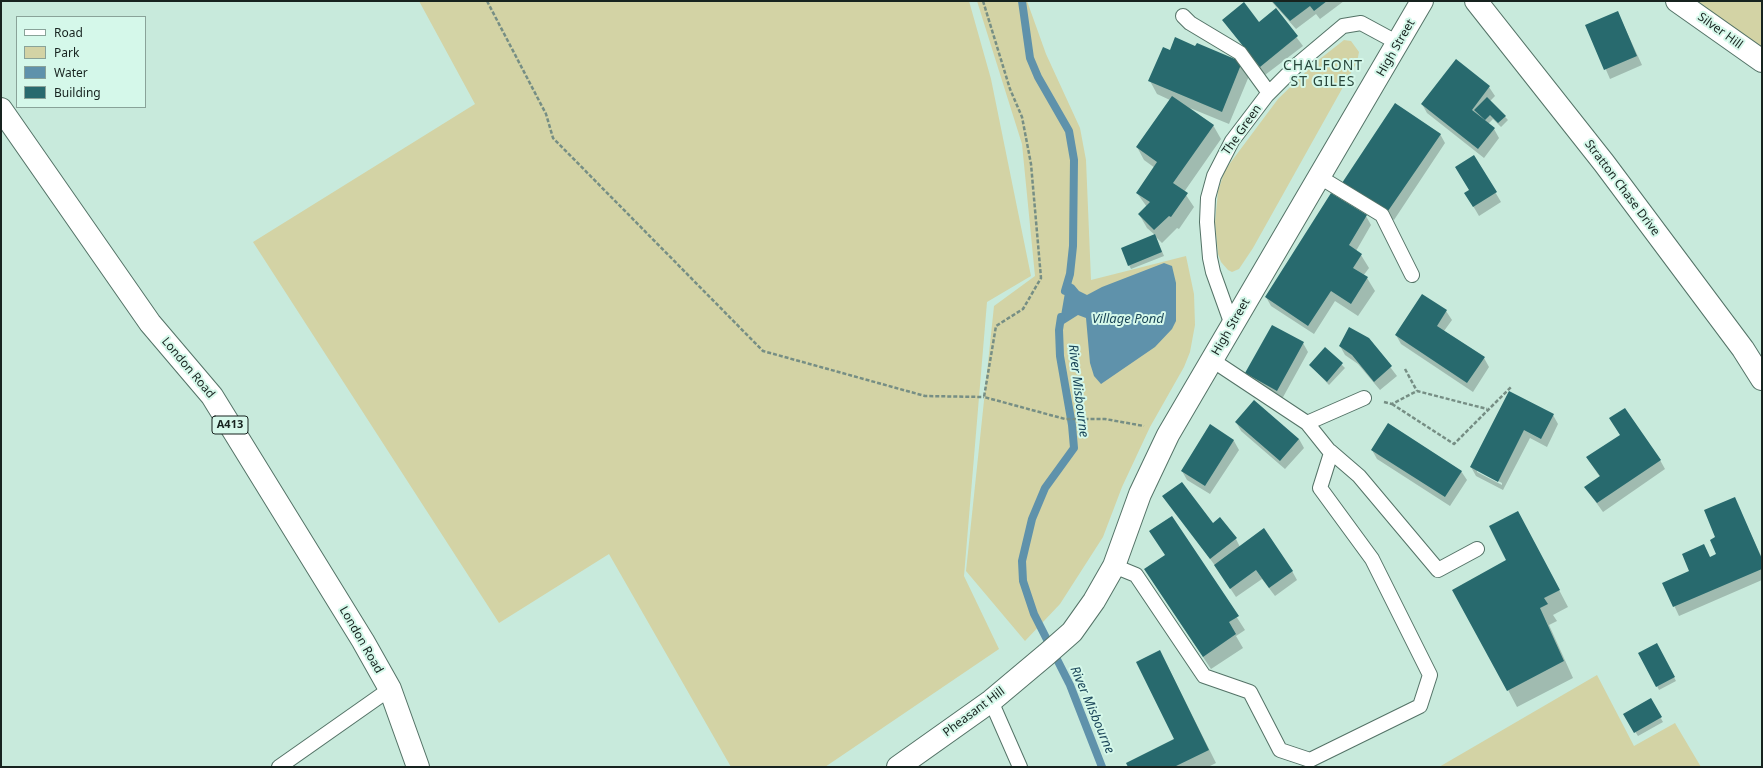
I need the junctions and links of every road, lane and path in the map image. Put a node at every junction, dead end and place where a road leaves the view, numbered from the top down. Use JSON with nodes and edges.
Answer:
{"nodes":[{"id":1,"x":487,"y":1,"type":"edge"},
{"id":2,"x":983,"y":1,"type":"edge"},
{"id":3,"x":1422,"y":1,"type":"edge"},
{"id":4,"x":1476,"y":1,"type":"edge"},
{"id":5,"x":1677,"y":1,"type":"edge"},
{"id":6,"x":1183,"y":16,"type":"dead end"},
{"id":7,"x":1398,"y":44,"type":"junction"},
{"id":8,"x":1762,"y":61,"type":"edge"},
{"id":9,"x":1269,"y":93,"type":"junction"},
{"id":10,"x":1,"y":109,"type":"edge"},
{"id":11,"x":1318,"y":176,"type":"junction"},
{"id":12,"x":1412,"y":275,"type":"dead end"},
{"id":13,"x":1232,"y":325,"type":"junction"},
{"id":14,"x":1212,"y":360,"type":"junction"},
{"id":15,"x":1405,"y":369,"type":"dead end"},
{"id":16,"x":1762,"y":379,"type":"edge"},
{"id":17,"x":1512,"y":386,"type":"dead end"},
{"id":18,"x":1416,"y":391,"type":"junction"},
{"id":19,"x":984,"y":397,"type":"junction"},
{"id":20,"x":1364,"y":398,"type":"joint"},
{"id":21,"x":1392,"y":404,"type":"junction"},
{"id":22,"x":1487,"y":409,"type":"junction"},
{"id":23,"x":1307,"y":423,"type":"junction"},
{"id":24,"x":1168,"y":435,"type":"junction"},
{"id":25,"x":1330,"y":451,"type":"junction"},
{"id":26,"x":1477,"y":549,"type":"dead end"},
{"id":27,"x":1114,"y":566,"type":"junction"},
{"id":28,"x":1047,"y":654,"type":"joint"},
{"id":29,"x":390,"y":689,"type":"junction"},
{"id":30,"x":991,"y":701,"type":"junction"},
{"id":31,"x":279,"y":767,"type":"edge"},
{"id":32,"x":418,"y":767,"type":"edge"},
{"id":33,"x":898,"y":767,"type":"edge"},
{"id":34,"x":1020,"y":767,"type":"edge"}],
"edges":[{"from":1,"to":19,"type":"path"},
{"from":2,"to":19,"type":"path"},
{"from":3,"to":7,"type":"main road","name":"High Street"},
{"from":4,"to":16,"type":"main road","name":"Stratton Chase Drive"},
{"from":5,"to":8,"type":"main road","name":"Silver Hill"},
{"from":6,"to":9,"type":"lane"},
{"from":7,"to":9,"type":"lane","name":"The Green"},
{"from":7,"to":11,"type":"main road","name":"High Street"},
{"from":9,"to":13,"type":"lane","name":"The Green"},
{"from":10,"to":29,"type":"main road","name":"London Road","number":"A413"},
{"from":11,"to":12,"type":"lane"},
{"from":11,"to":13,"type":"main road","name":"High Street"},
{"from":13,"to":14,"type":"main road","name":"High Street"},
{"from":14,"to":23,"type":"lane"},
{"from":14,"to":24,"type":"main road","name":"High Street"},
{"from":15,"to":18,"type":"path"},
{"from":17,"to":22,"type":"path"},
{"from":18,"to":21,"type":"path"},
{"from":18,"to":22,"type":"path"},
{"from":19,"to":24,"type":"path"},
{"from":20,"to":21,"type":"path"},
{"from":20,"to":23,"type":"lane"},
{"from":21,"to":22,"type":"path"},
{"from":23,"to":25,"type":"lane"},
{"from":24,"to":27,"type":"main road","name":"High Street"},
{"from":25,"to":26,"type":"lane"},
{"from":25,"to":27,"type":"lane"},
{"from":27,"to":28,"type":"main road","name":"High Street"},
{"from":28,"to":30,"type":"main road","name":"Pheasant Hill"},
{"from":29,"to":31,"type":"lane"},
{"from":29,"to":32,"type":"main road","name":"London Road","number":"A413"},
{"from":30,"to":33,"type":"main road","name":"Pheasant Hill"},
{"from":30,"to":34,"type":"lane"}]}
